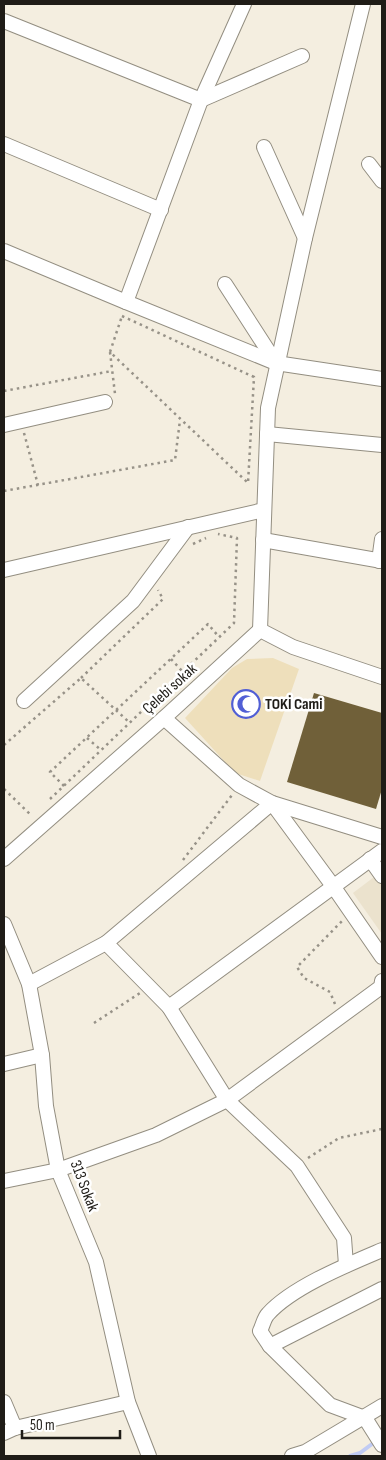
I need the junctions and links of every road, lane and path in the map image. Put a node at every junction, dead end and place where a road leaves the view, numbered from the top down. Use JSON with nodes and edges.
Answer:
{"nodes":[{"id":1,"x":244,"y":4,"type":"edge"},
{"id":2,"x":363,"y":4,"type":"edge"},
{"id":3,"x":4,"y":21,"type":"edge"},
{"id":4,"x":302,"y":56,"type":"dead end"},
{"id":5,"x":201,"y":100,"type":"junction"},
{"id":6,"x":4,"y":144,"type":"edge"},
{"id":7,"x":264,"y":147,"type":"dead end"},
{"id":8,"x":369,"y":164,"type":"dead end"},
{"id":9,"x":382,"y":181,"type":"edge"},
{"id":10,"x":160,"y":210,"type":"junction"},
{"id":11,"x":305,"y":238,"type":"junction"},
{"id":12,"x":4,"y":251,"type":"edge"},
{"id":13,"x":225,"y":284,"type":"dead end"},
{"id":14,"x":126,"y":302,"type":"junction"},
{"id":15,"x":276,"y":364,"type":"junction"},
{"id":16,"x":112,"y":371,"type":"dead end"},
{"id":17,"x":382,"y":379,"type":"edge"},
{"id":18,"x":4,"y":392,"type":"edge"},
{"id":19,"x":105,"y":402,"type":"dead end"},
{"id":20,"x":180,"y":420,"type":"junction"},
{"id":21,"x":4,"y":425,"type":"edge"},
{"id":22,"x":266,"y":434,"type":"junction"},
{"id":23,"x":382,"y":445,"type":"edge"},
{"id":24,"x":4,"y":491,"type":"edge"},
{"id":25,"x":264,"y":510,"type":"junction"},
{"id":26,"x":188,"y":528,"type":"junction"},
{"id":27,"x":215,"y":534,"type":"dead end"},
{"id":28,"x":206,"y":538,"type":"dead end"},
{"id":29,"x":382,"y":539,"type":"edge"},
{"id":30,"x":263,"y":540,"type":"junction"},
{"id":31,"x":190,"y":545,"type":"dead end"},
{"id":32,"x":381,"y":561,"type":"edge"},
{"id":33,"x":4,"y":570,"type":"edge"},
{"id":34,"x":156,"y":585,"type":"dead end"},
{"id":35,"x":260,"y":630,"type":"junction"},
{"id":36,"x":219,"y":637,"type":"junction"},
{"id":37,"x":170,"y":658,"type":"junction"},
{"id":38,"x":183,"y":672,"type":"junction"},
{"id":39,"x":382,"y":677,"type":"edge"},
{"id":40,"x":81,"y":678,"type":"junction"},
{"id":41,"x":24,"y":701,"type":"dead end"},
{"id":42,"x":116,"y":710,"type":"junction"},
{"id":43,"x":164,"y":718,"type":"junction"},
{"id":44,"x":130,"y":723,"type":"junction"},
{"id":45,"x":87,"y":738,"type":"junction"},
{"id":46,"x":4,"y":746,"type":"edge"},
{"id":47,"x":101,"y":750,"type":"junction"},
{"id":48,"x":239,"y":785,"type":"junction"},
{"id":49,"x":64,"y":786,"type":"junction"},
{"id":50,"x":4,"y":788,"type":"edge"},
{"id":51,"x":272,"y":804,"type":"junction"},
{"id":52,"x":44,"y":805,"type":"dead end"},
{"id":53,"x":37,"y":811,"type":"dead end"},
{"id":54,"x":382,"y":836,"type":"edge"},
{"id":55,"x":382,"y":850,"type":"edge"},
{"id":56,"x":4,"y":858,"type":"edge"},
{"id":57,"x":370,"y":860,"type":"junction"},
{"id":58,"x":182,"y":861,"type":"dead end"},
{"id":59,"x":382,"y":876,"type":"edge"},
{"id":60,"x":333,"y":886,"type":"junction"},
{"id":61,"x":351,"y":912,"type":"junction"},
{"id":62,"x":4,"y":924,"type":"edge"},
{"id":63,"x":106,"y":944,"type":"junction"},
{"id":64,"x":382,"y":958,"type":"edge"},
{"id":65,"x":382,"y":981,"type":"edge"},
{"id":66,"x":29,"y":984,"type":"junction"},
{"id":67,"x":149,"y":987,"type":"junction"},
{"id":68,"x":169,"y":1007,"type":"junction"},
{"id":69,"x":341,"y":1017,"type":"junction"},
{"id":70,"x":94,"y":1023,"type":"dead end"},
{"id":71,"x":42,"y":1055,"type":"junction"},
{"id":72,"x":4,"y":1064,"type":"edge"},
{"id":73,"x":227,"y":1100,"type":"junction"},
{"id":74,"x":382,"y":1128,"type":"edge"},
{"id":75,"x":297,"y":1166,"type":"junction"},
{"id":76,"x":58,"y":1170,"type":"junction"},
{"id":77,"x":4,"y":1181,"type":"edge"},
{"id":78,"x":382,"y":1250,"type":"edge"},
{"id":79,"x":346,"y":1265,"type":"junction"},
{"id":80,"x":382,"y":1289,"type":"edge"},
{"id":81,"x":270,"y":1346,"type":"junction"},
{"id":82,"x":4,"y":1402,"type":"edge"},
{"id":83,"x":128,"y":1402,"type":"junction"},
{"id":84,"x":382,"y":1406,"type":"edge"},
{"id":85,"x":365,"y":1418,"type":"junction"},
{"id":86,"x":10,"y":1431,"type":"edge"},
{"id":87,"x":382,"y":1446,"type":"edge"},
{"id":88,"x":149,"y":1456,"type":"edge"},
{"id":89,"x":292,"y":1456,"type":"edge"}],
"edges":[{"from":1,"to":5,"type":"street"},
{"from":2,"to":11,"type":"street"},
{"from":3,"to":5,"type":"street"},
{"from":4,"to":5,"type":"street"},
{"from":5,"to":10,"type":"street"},
{"from":6,"to":10,"type":"street"},
{"from":7,"to":11,"type":"street"},
{"from":8,"to":9,"type":"street"},
{"from":10,"to":14,"type":"street"},
{"from":11,"to":15,"type":"street"},
{"from":12,"to":14,"type":"street"},
{"from":13,"to":15,"type":"street"},
{"from":14,"to":15,"type":"street"},
{"from":15,"to":17,"type":"street"},
{"from":15,"to":22,"type":"street"},
{"from":16,"to":18,"type":"path"},
{"from":19,"to":21,"type":"street"},
{"from":20,"to":20,"type":"path"},
{"from":20,"to":24,"type":"path"},
{"from":22,"to":23,"type":"street"},
{"from":22,"to":25,"type":"street"},
{"from":25,"to":26,"type":"street"},
{"from":25,"to":30,"type":"street"},
{"from":26,"to":33,"type":"street"},
{"from":26,"to":41,"type":"street"},
{"from":27,"to":36,"type":"path"},
{"from":28,"to":31,"type":"path"},
{"from":29,"to":32,"type":"street"},
{"from":30,"to":32,"type":"street"},
{"from":30,"to":35,"type":"street"},
{"from":34,"to":40,"type":"path"},
{"from":35,"to":39,"type":"street"},
{"from":35,"to":43,"type":"street","name":"Çelebi sokak"},
{"from":36,"to":37,"type":"path"},
{"from":36,"to":38,"type":"path"},
{"from":37,"to":38,"type":"path"},
{"from":37,"to":42,"type":"path"},
{"from":38,"to":44,"type":"path"},
{"from":40,"to":42,"type":"path"},
{"from":40,"to":46,"type":"path"},
{"from":42,"to":44,"type":"path"},
{"from":42,"to":45,"type":"path"},
{"from":43,"to":48,"type":"street"},
{"from":43,"to":56,"type":"street","name":"Çelebi sokak"},
{"from":44,"to":47,"type":"path"},
{"from":45,"to":47,"type":"path"},
{"from":45,"to":49,"type":"path"},
{"from":47,"to":49,"type":"path"},
{"from":48,"to":51,"type":"street"},
{"from":48,"to":58,"type":"path"},
{"from":49,"to":52,"type":"path"},
{"from":50,"to":53,"type":"path"},
{"from":51,"to":54,"type":"street"},
{"from":51,"to":60,"type":"street"},
{"from":51,"to":63,"type":"street"},
{"from":55,"to":57,"type":"street"},
{"from":57,"to":59,"type":"street"},
{"from":57,"to":60,"type":"street"},
{"from":60,"to":61,"type":"street"},
{"from":60,"to":68,"type":"street"},
{"from":61,"to":64,"type":"street"},
{"from":61,"to":69,"type":"path"},
{"from":62,"to":66,"type":"street","name":"313 Sokak"},
{"from":63,"to":66,"type":"street"},
{"from":63,"to":67,"type":"street"},
{"from":65,"to":69,"type":"street"},
{"from":66,"to":71,"type":"street","name":"313 Sokak"},
{"from":67,"to":68,"type":"street"},
{"from":67,"to":70,"type":"path"},
{"from":68,"to":73,"type":"street"},
{"from":69,"to":73,"type":"street"},
{"from":71,"to":72,"type":"street"},
{"from":71,"to":76,"type":"street","name":"313 Sokak"},
{"from":73,"to":75,"type":"street"},
{"from":73,"to":76,"type":"street"},
{"from":74,"to":75,"type":"path"},
{"from":75,"to":79,"type":"street"},
{"from":76,"to":77,"type":"street"},
{"from":76,"to":83,"type":"street","name":"313 Sokak"},
{"from":78,"to":79,"type":"street"},
{"from":79,"to":81,"type":"street"},
{"from":80,"to":81,"type":"street"},
{"from":81,"to":85,"type":"street"},
{"from":82,"to":86,"type":"street"},
{"from":83,"to":86,"type":"street"},
{"from":83,"to":88,"type":"street","name":"313 Sokak"},
{"from":84,"to":85,"type":"street"},
{"from":85,"to":87,"type":"street"},
{"from":85,"to":89,"type":"street"}]}
